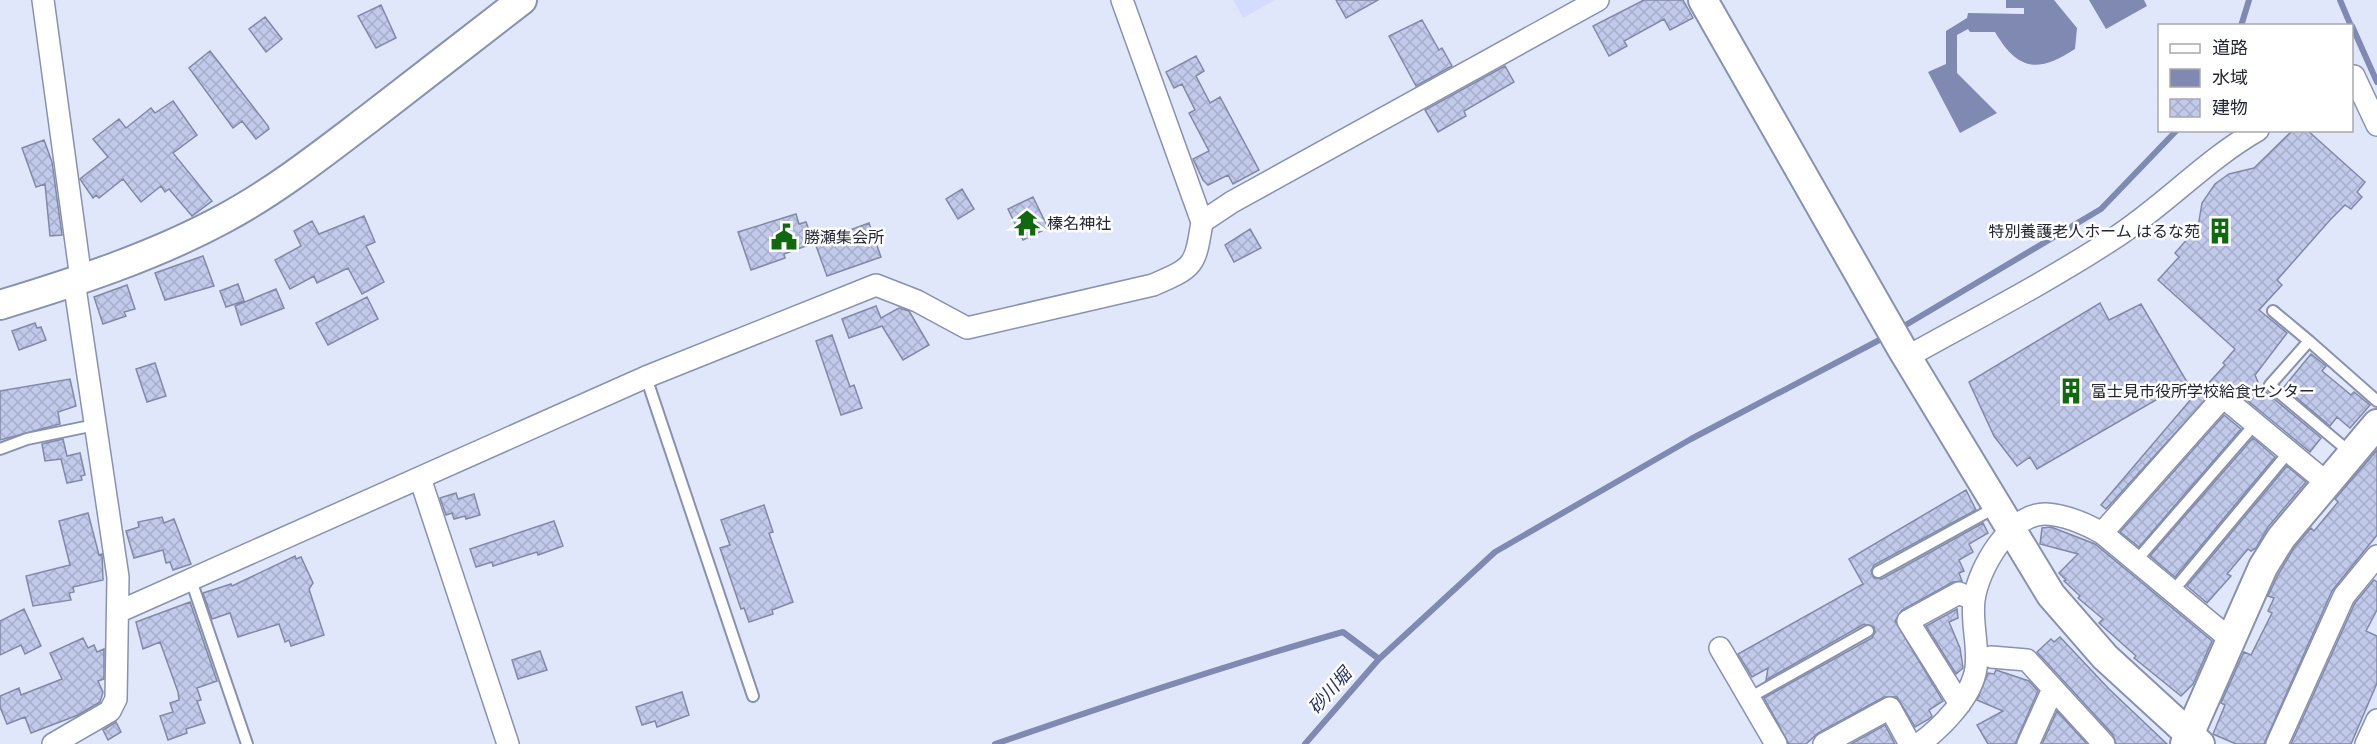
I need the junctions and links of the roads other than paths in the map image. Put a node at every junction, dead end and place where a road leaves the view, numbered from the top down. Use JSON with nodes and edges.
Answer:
{"nodes":[{"id":1,"x":43,"y":0,"type":"edge"},
{"id":2,"x":522,"y":0,"type":"edge"},
{"id":3,"x":1122,"y":0,"type":"edge"},
{"id":4,"x":1598,"y":0,"type":"edge"},
{"id":5,"x":1703,"y":0,"type":"edge"},
{"id":6,"x":2353,"y":77,"type":"edge"},
{"id":7,"x":2377,"y":125,"type":"edge"},
{"id":8,"x":2254,"y":132,"type":"edge"},
{"id":9,"x":1202,"y":222,"type":"junction"},
{"id":10,"x":78,"y":280,"type":"junction"},
{"id":11,"x":0,"y":305,"type":"edge"},
{"id":12,"x":2273,"y":311,"type":"dead end"},
{"id":13,"x":2309,"y":340,"type":"junction"},
{"id":14,"x":1904,"y":351,"type":"junction"},
{"id":15,"x":646,"y":377,"type":"junction"},
{"id":16,"x":2377,"y":401,"type":"edge"},
{"id":17,"x":2255,"y":424,"type":"junction"},
{"id":18,"x":2377,"y":424,"type":"edge"},
{"id":19,"x":95,"y":425,"type":"junction"},
{"id":20,"x":0,"y":449,"type":"edge"},
{"id":21,"x":2288,"y":453,"type":"junction"},
{"id":22,"x":2352,"y":454,"type":"junction"},
{"id":23,"x":420,"y":478,"type":"junction"},
{"id":24,"x":2326,"y":483,"type":"junction"},
{"id":25,"x":2003,"y":518,"type":"junction"},
{"id":26,"x":2102,"y":533,"type":"junction"},
{"id":27,"x":2377,"y":556,"type":"edge"},
{"id":28,"x":2136,"y":561,"type":"junction"},
{"id":29,"x":1878,"y":572,"type":"dead end"},
{"id":30,"x":191,"y":580,"type":"junction"},
{"id":31,"x":2173,"y":591,"type":"junction"},
{"id":32,"x":1974,"y":600,"type":"junction"},
{"id":33,"x":118,"y":612,"type":"junction"},
{"id":34,"x":1868,"y":631,"type":"dead end"},
{"id":35,"x":2230,"y":639,"type":"junction"},
{"id":36,"x":1720,"y":648,"type":"dead end"},
{"id":37,"x":1991,"y":657,"type":"dead end"},
{"id":38,"x":2053,"y":689,"type":"junction"},
{"id":39,"x":753,"y":696,"type":"dead end"},
{"id":40,"x":1749,"y":698,"type":"junction"},
{"id":41,"x":1960,"y":704,"type":"junction"},
{"id":42,"x":2377,"y":720,"type":"edge"},
{"id":43,"x":2192,"y":741,"type":"edge"},
{"id":44,"x":1834,"y":742,"type":"edge"},
{"id":45,"x":53,"y":744,"type":"edge"},
{"id":46,"x":247,"y":744,"type":"edge"},
{"id":47,"x":508,"y":744,"type":"edge"},
{"id":48,"x":1776,"y":744,"type":"edge"},
{"id":49,"x":1910,"y":744,"type":"edge"},
{"id":50,"x":1919,"y":744,"type":"edge"},
{"id":51,"x":2028,"y":744,"type":"edge"},
{"id":52,"x":2104,"y":744,"type":"edge"},
{"id":53,"x":2277,"y":744,"type":"edge"},
{"id":54,"x":2366,"y":744,"type":"edge"}],
"edges":[{"from":1,"to":10,"type":"street"},
{"from":2,"to":10,"type":"street"},
{"from":3,"to":9,"type":"street"},
{"from":4,"to":9,"type":"street"},
{"from":5,"to":14,"type":"street"},
{"from":6,"to":7,"type":"street"},
{"from":8,"to":14,"type":"street"},
{"from":9,"to":15,"type":"street"},
{"from":10,"to":11,"type":"street"},
{"from":10,"to":19,"type":"street"},
{"from":12,"to":13,"type":"lane"},
{"from":13,"to":16,"type":"lane"},
{"from":13,"to":22,"type":"lane"},
{"from":14,"to":25,"type":"street"},
{"from":15,"to":23,"type":"street"},
{"from":15,"to":39,"type":"lane"},
{"from":17,"to":21,"type":"street"},
{"from":17,"to":26,"type":"street"},
{"from":17,"to":28,"type":"lane"},
{"from":18,"to":22,"type":"street"},
{"from":19,"to":20,"type":"lane"},
{"from":19,"to":33,"type":"street"},
{"from":21,"to":24,"type":"street"},
{"from":21,"to":31,"type":"lane"},
{"from":22,"to":24,"type":"street"},
{"from":23,"to":30,"type":"street"},
{"from":23,"to":47,"type":"street"},
{"from":24,"to":35,"type":"street"},
{"from":25,"to":26,"type":"street"},
{"from":25,"to":29,"type":"lane"},
{"from":25,"to":32,"type":"street"},
{"from":25,"to":43,"type":"street"},
{"from":26,"to":28,"type":"street"},
{"from":27,"to":53,"type":"street"},
{"from":28,"to":31,"type":"street"},
{"from":30,"to":33,"type":"street"},
{"from":30,"to":46,"type":"lane"},
{"from":31,"to":35,"type":"street"},
{"from":32,"to":41,"type":"street"},
{"from":32,"to":41,"type":"street"},
{"from":33,"to":45,"type":"street"},
{"from":34,"to":40,"type":"lane"},
{"from":35,"to":43,"type":"street"},
{"from":36,"to":40,"type":"street"},
{"from":37,"to":38,"type":"street"},
{"from":38,"to":51,"type":"street"},
{"from":38,"to":52,"type":"street"},
{"from":40,"to":48,"type":"street"},
{"from":41,"to":50,"type":"street"},
{"from":42,"to":54,"type":"street"},
{"from":44,"to":49,"type":"street"}]}
